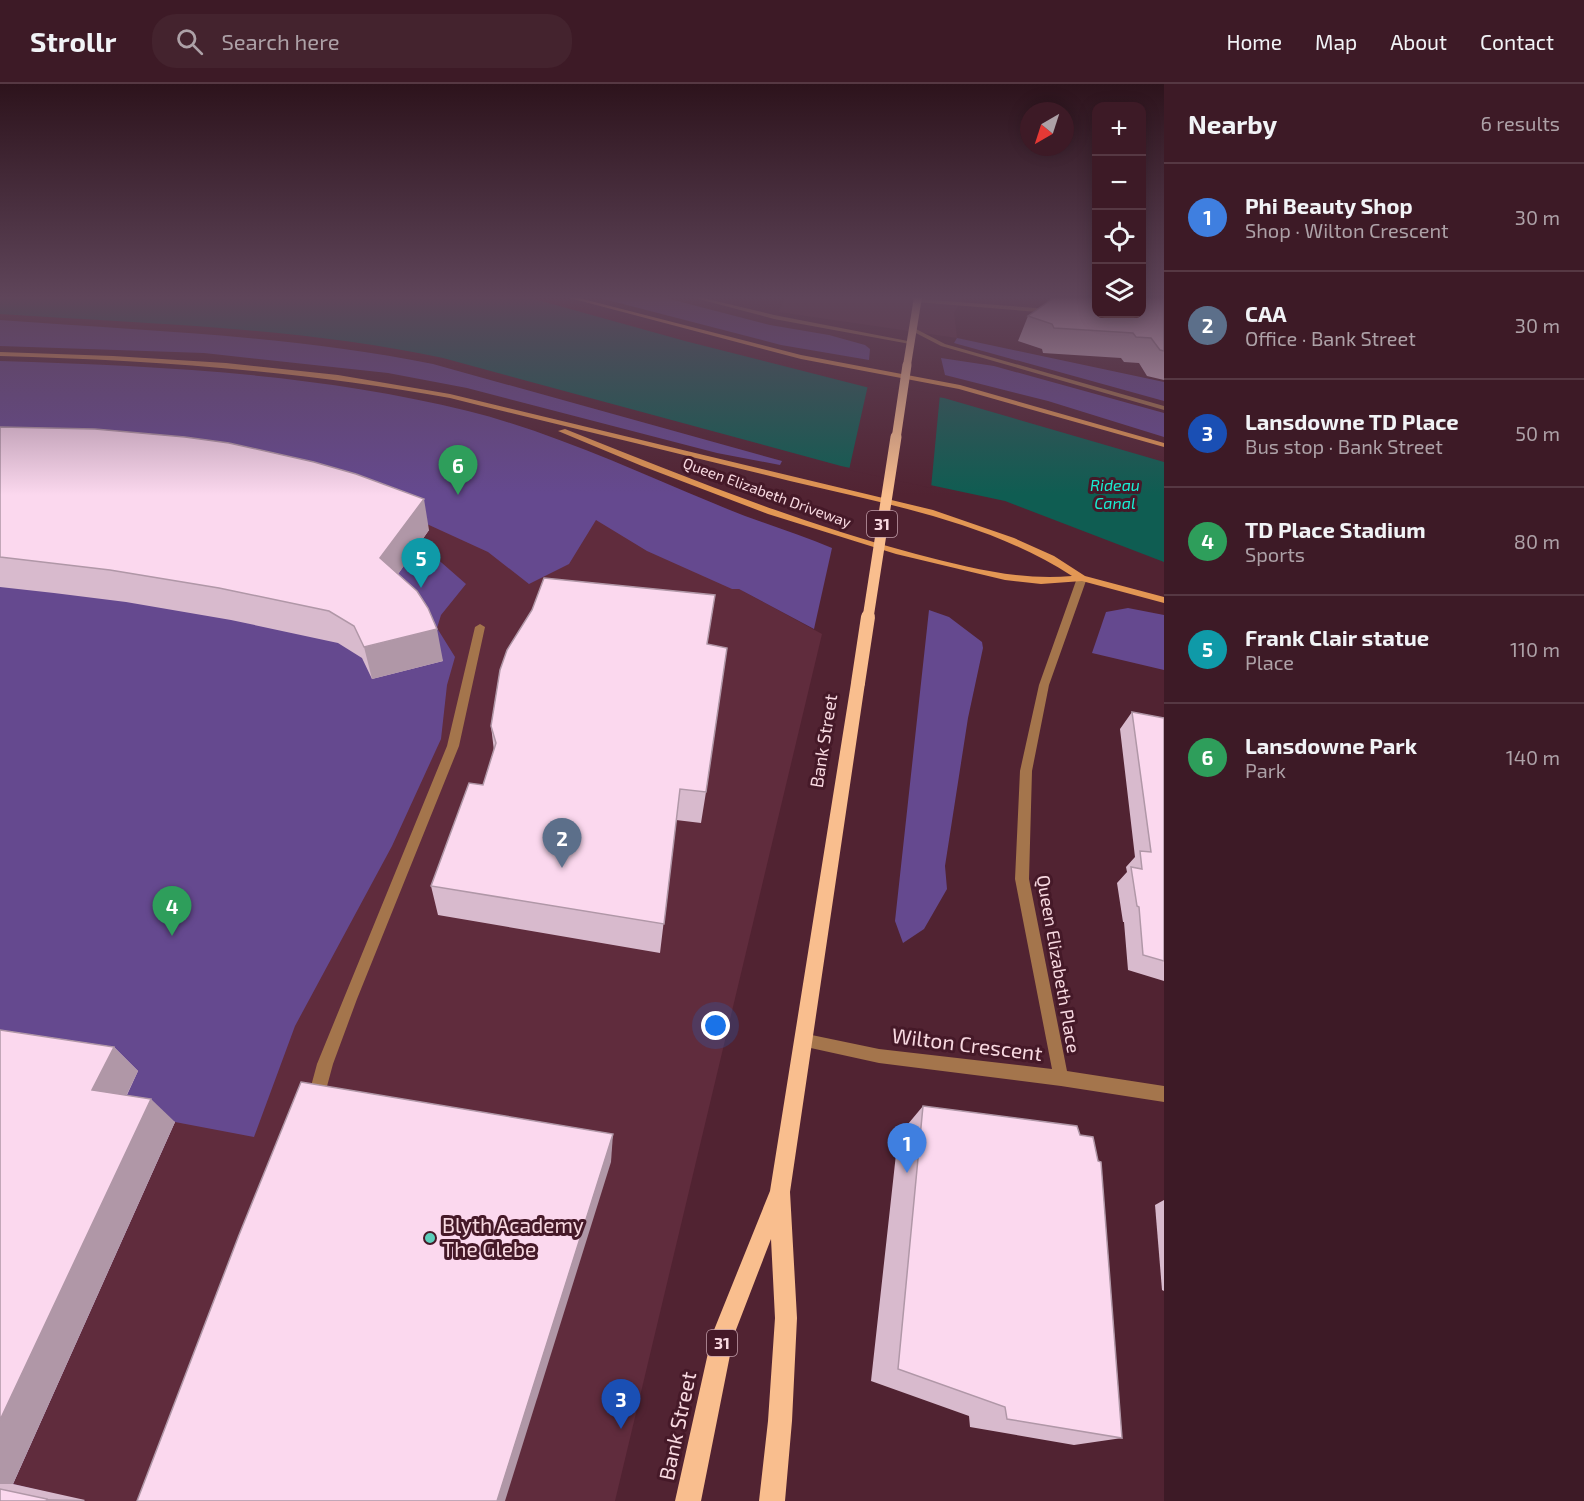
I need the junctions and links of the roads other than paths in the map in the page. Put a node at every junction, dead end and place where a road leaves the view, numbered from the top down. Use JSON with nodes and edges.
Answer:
{"nodes":[{"id":1,"x":200,"y":363,"type":"edge"},
{"id":2,"x":833,"y":363,"type":"edge"},
{"id":3,"x":907,"y":363,"type":"edge"},
{"id":4,"x":1007,"y":363,"type":"edge"},
{"id":5,"x":1164,"y":408,"type":"edge"},
{"id":6,"x":521,"y":414,"type":"junction"},
{"id":7,"x":1164,"y":445,"type":"edge"},
{"id":8,"x":1082,"y":578,"type":"junction"},
{"id":9,"x":1164,"y":600,"type":"edge"},
{"id":10,"x":480,"y":627,"type":"dead end"},
{"id":11,"x":802,"y":1040,"type":"junction"},
{"id":12,"x":1061,"y":1078,"type":"junction"},
{"id":13,"x":1164,"y":1094,"type":"edge"},
{"id":14,"x":309,"y":1117,"type":"edge"},
{"id":15,"x":780,"y":1192,"type":"junction"},
{"id":16,"x":688,"y":1501,"type":"edge"},
{"id":17,"x":772,"y":1501,"type":"edge"}],
"edges":[{"from":1,"to":6,"type":"main road","name":"Queen Elizabeth Driveway"},
{"from":2,"to":7,"type":"main road"},
{"from":3,"to":11,"type":"main road","name":"Bank Street","number":"31","bridge":true},
{"from":4,"to":5,"type":"street"},
{"from":6,"to":8,"type":"main road","name":"Queen Elizabeth Driveway"},
{"from":6,"to":8,"type":"main road","name":"Queen Elizabeth Driveway"},
{"from":8,"to":9,"type":"main road","name":"Queen Elizabeth Driveway"},
{"from":8,"to":12,"type":"street","name":"Queen Elizabeth Place"},
{"from":10,"to":14,"type":"street"},
{"from":11,"to":12,"type":"street","name":"Wilton Crescent"},
{"from":11,"to":15,"type":"main road","name":"Bank Street","number":"31"},
{"from":12,"to":13,"type":"street","name":"Wilton Crescent"},
{"from":15,"to":16,"type":"main road","name":"Bank Street","number":"31"},
{"from":15,"to":17,"type":"main road","name":"Bank Street","number":"31"}]}
